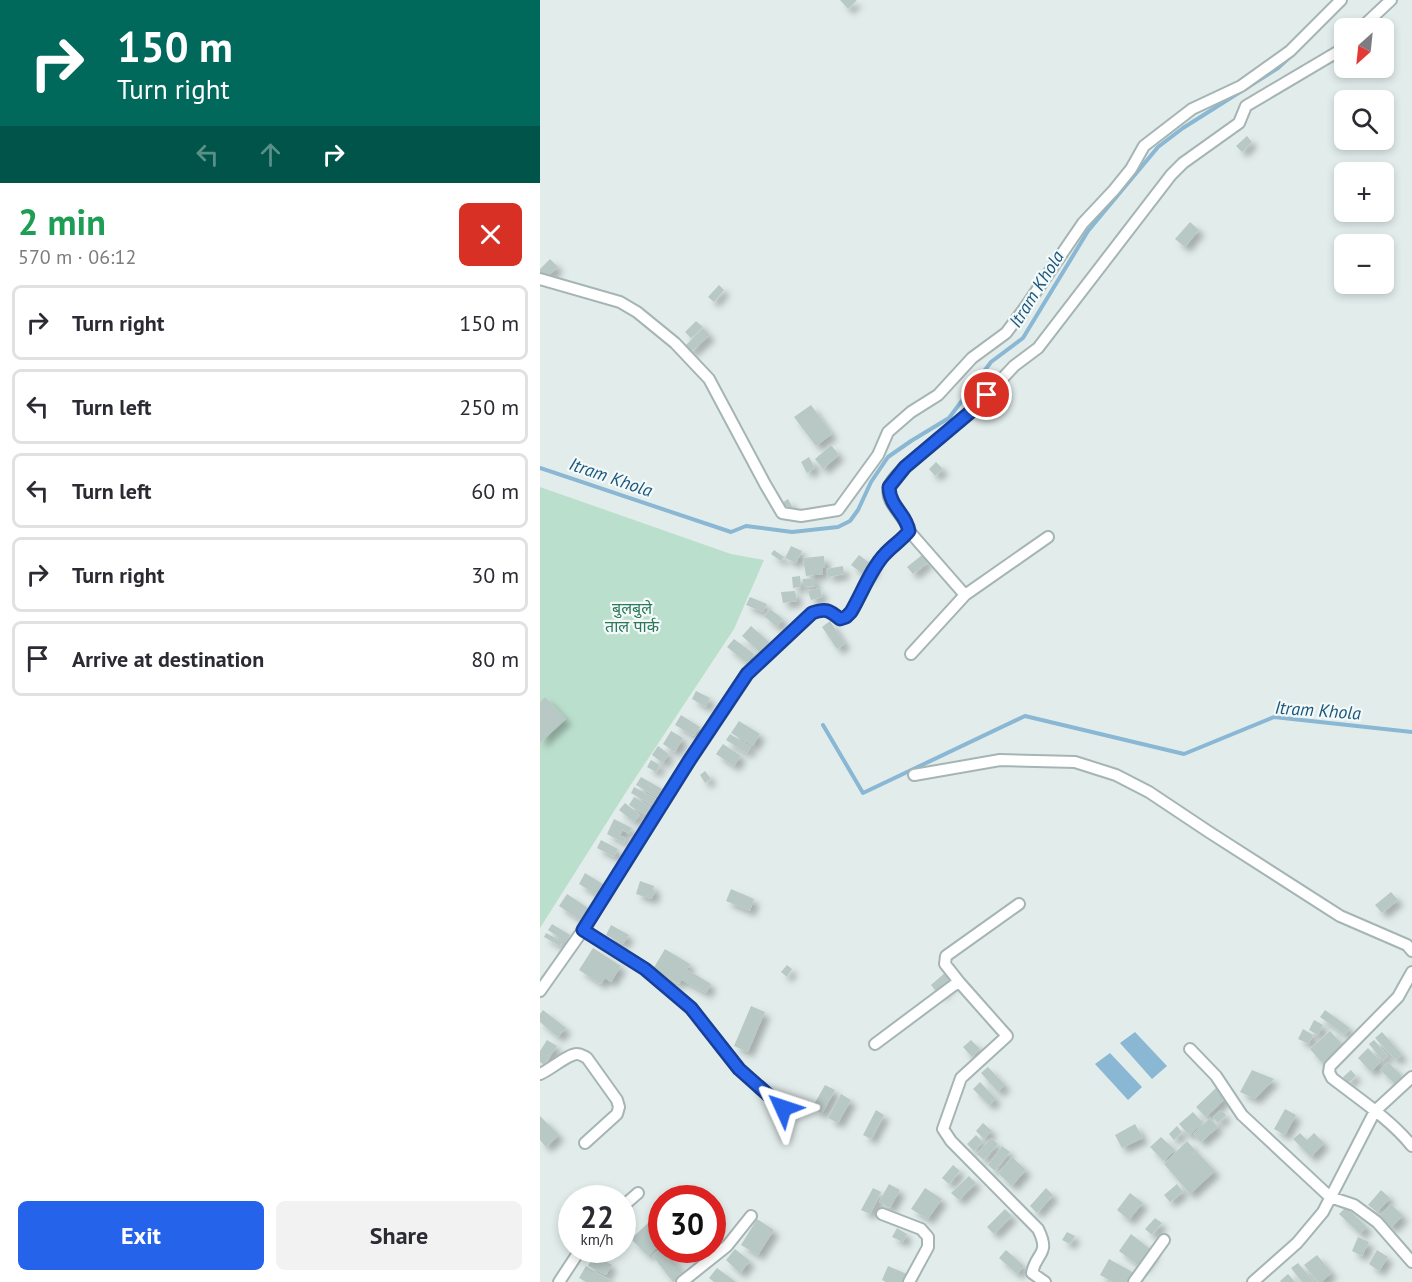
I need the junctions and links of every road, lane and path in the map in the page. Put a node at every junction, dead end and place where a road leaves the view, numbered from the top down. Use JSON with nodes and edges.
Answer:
{"nodes":[{"id":1,"x":1341,"y":0,"type":"edge"},
{"id":2,"x":1391,"y":0,"type":"edge"},
{"id":3,"x":1372,"y":18,"type":"edge"},
{"id":4,"x":1334,"y":54,"type":"edge"},
{"id":5,"x":540,"y":279,"type":"edge"},
{"id":6,"x":909,"y":531,"type":"junction"},
{"id":7,"x":1048,"y":537,"type":"dead end"},
{"id":8,"x":965,"y":595,"type":"junction"},
{"id":9,"x":911,"y":654,"type":"dead end"},
{"id":10,"x":914,"y":775,"type":"dead end"},
{"id":11,"x":1019,"y":904,"type":"dead end"},
{"id":12,"x":583,"y":930,"type":"junction"},
{"id":13,"x":1412,"y":951,"type":"edge"},
{"id":14,"x":1412,"y":972,"type":"edge"},
{"id":15,"x":960,"y":983,"type":"junction"},
{"id":16,"x":540,"y":991,"type":"edge"},
{"id":17,"x":875,"y":1044,"type":"dead end"},
{"id":18,"x":1190,"y":1049,"type":"dead end"},
{"id":19,"x":540,"y":1074,"type":"edge"},
{"id":20,"x":1412,"y":1077,"type":"edge"},
{"id":21,"x":783,"y":1108,"type":"dead end"},
{"id":22,"x":1375,"y":1111,"type":"junction"},
{"id":23,"x":585,"y":1143,"type":"dead end"},
{"id":24,"x":1412,"y":1146,"type":"edge"},
{"id":25,"x":1330,"y":1197,"type":"junction"},
{"id":26,"x":882,"y":1214,"type":"dead end"},
{"id":27,"x":751,"y":1216,"type":"dead end"},
{"id":28,"x":1164,"y":1240,"type":"dead end"},
{"id":29,"x":1412,"y":1262,"type":"edge"},
{"id":30,"x":572,"y":1263,"type":"edge"},
{"id":31,"x":560,"y":1282,"type":"edge"},
{"id":32,"x":682,"y":1282,"type":"edge"},
{"id":33,"x":909,"y":1282,"type":"edge"},
{"id":34,"x":1045,"y":1282,"type":"edge"},
{"id":35,"x":1134,"y":1282,"type":"edge"},
{"id":36,"x":1253,"y":1282,"type":"edge"}],
"edges":[{"from":1,"to":5,"type":"street"},
{"from":2,"to":3,"type":"street"},
{"from":4,"to":6,"type":"street"},
{"from":6,"to":8,"type":"street"},
{"from":6,"to":12,"type":"street"},
{"from":7,"to":8,"type":"street"},
{"from":8,"to":9,"type":"street"},
{"from":10,"to":13,"type":"street"},
{"from":11,"to":15,"type":"street"},
{"from":12,"to":16,"type":"street"},
{"from":12,"to":21,"type":"street"},
{"from":14,"to":22,"type":"street"},
{"from":15,"to":17,"type":"street"},
{"from":15,"to":34,"type":"street"},
{"from":18,"to":25,"type":"street"},
{"from":19,"to":23,"type":"street"},
{"from":20,"to":22,"type":"street"},
{"from":22,"to":24,"type":"street"},
{"from":22,"to":25,"type":"street"},
{"from":25,"to":29,"type":"street"},
{"from":25,"to":36,"type":"street"},
{"from":26,"to":33,"type":"street"},
{"from":27,"to":32,"type":"street"},
{"from":28,"to":35,"type":"street"},
{"from":30,"to":31,"type":"street"}]}
